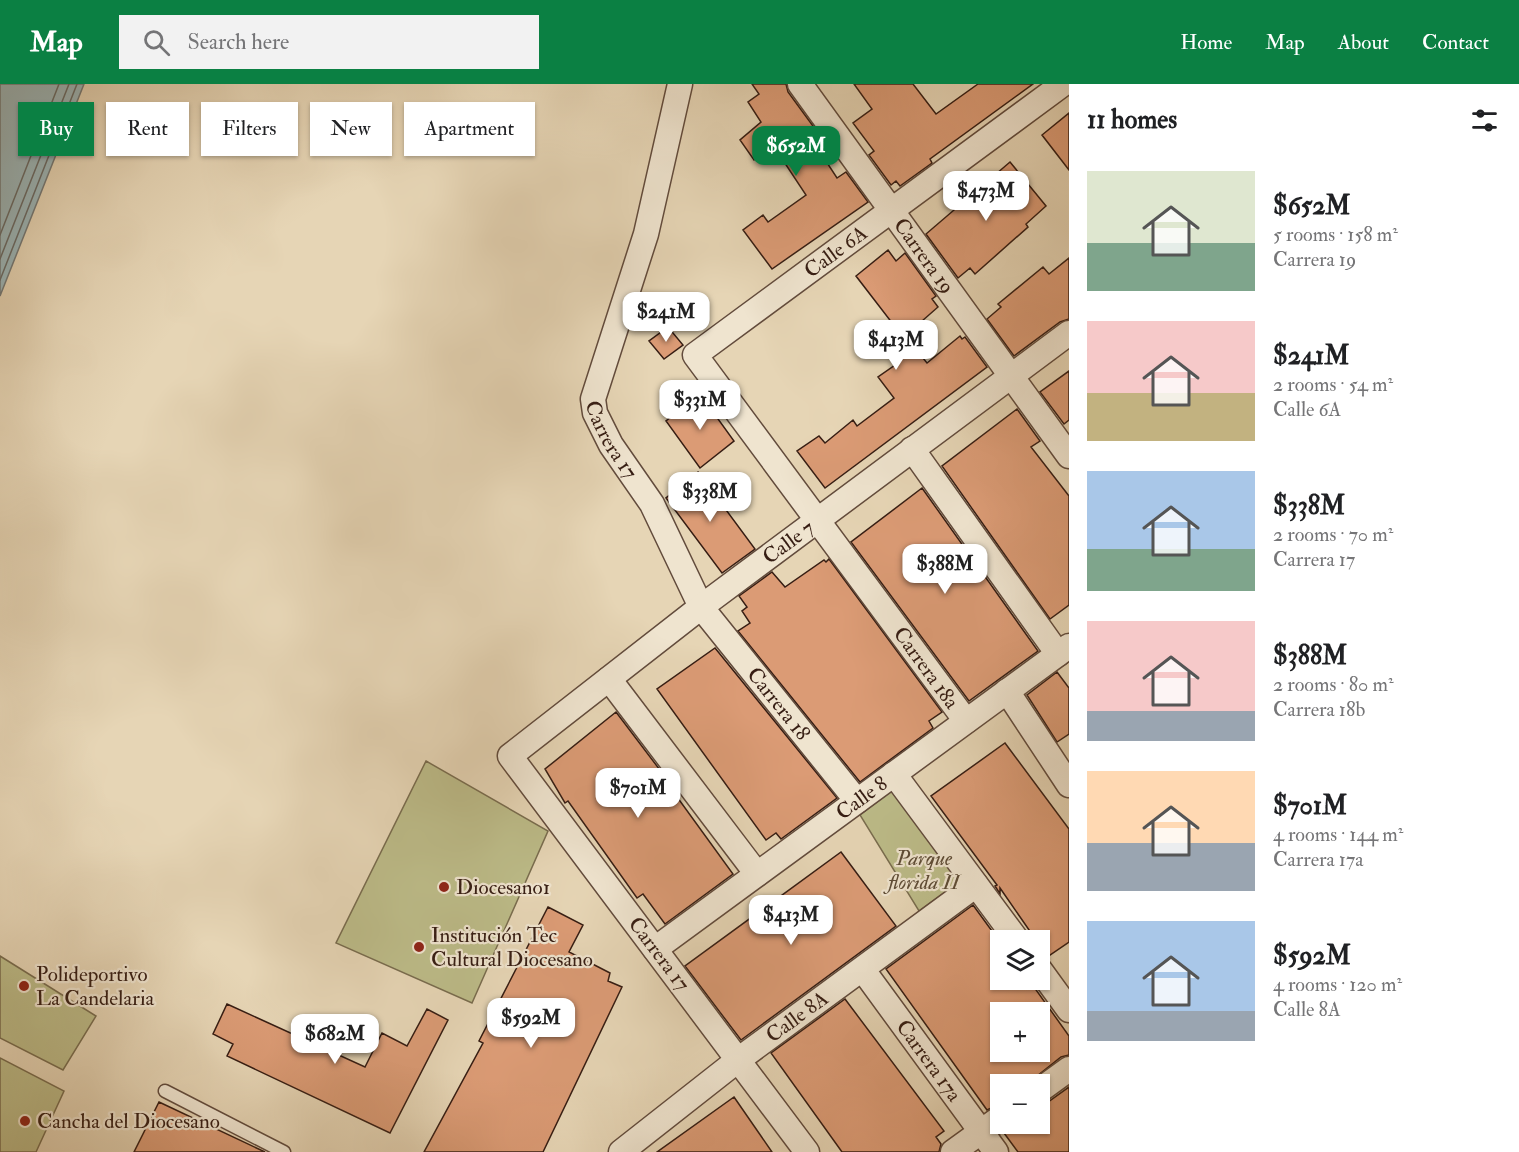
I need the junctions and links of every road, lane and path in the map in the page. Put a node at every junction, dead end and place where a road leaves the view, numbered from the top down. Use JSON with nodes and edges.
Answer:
{"nodes":[{"id":1,"x":680,"y":84,"type":"edge"},
{"id":2,"x":800,"y":84,"type":"edge"},
{"id":3,"x":1063,"y":84,"type":"edge"},
{"id":4,"x":893,"y":209,"type":"junction"},
{"id":5,"x":1069,"y":333,"type":"edge"},
{"id":6,"x":695,"y":355,"type":"joint"},
{"id":7,"x":1010,"y":377,"type":"junction"},
{"id":8,"x":912,"y":449,"type":"junction"},
{"id":9,"x":1069,"y":456,"type":"edge"},
{"id":10,"x":817,"y":520,"type":"junction"},
{"id":11,"x":700,"y":607,"type":"junction"},
{"id":12,"x":1063,"y":650,"type":"edge"},
{"id":13,"x":609,"y":679,"type":"junction"},
{"id":14,"x":1007,"y":691,"type":"junction"},
{"id":15,"x":966,"y":721,"type":"junction"},
{"id":16,"x":510,"y":756,"type":"joint"},
{"id":17,"x":894,"y":774,"type":"junction"},
{"id":18,"x":1069,"y":785,"type":"edge"},
{"id":19,"x":857,"y":801,"type":"junction"},
{"id":20,"x":757,"y":874,"type":"junction"},
{"id":21,"x":976,"y":885,"type":"junction"},
{"id":22,"x":1010,"y":930,"type":"edge"},
{"id":23,"x":655,"y":949,"type":"junction"},
{"id":24,"x":862,"y":970,"type":"junction"},
{"id":25,"x":1050,"y":984,"type":"edge"},
{"id":26,"x":1069,"y":1010,"type":"edge"},
{"id":27,"x":738,"y":1060,"type":"junction"},
{"id":28,"x":1069,"y":1069,"type":"edge"},
{"id":29,"x":1050,"y":1083,"type":"edge"},
{"id":30,"x":165,"y":1091,"type":"dead end"},
{"id":31,"x":990,"y":1125,"type":"edge"},
{"id":32,"x":981,"y":1132,"type":"junction"},
{"id":33,"x":284,"y":1152,"type":"edge"},
{"id":34,"x":621,"y":1152,"type":"edge"},
{"id":35,"x":807,"y":1152,"type":"edge"},
{"id":36,"x":953,"y":1152,"type":"edge"},
{"id":37,"x":996,"y":1152,"type":"edge"}],
"edges":[{"from":1,"to":11,"type":"street","name":"Carrera 17"},
{"from":2,"to":4,"type":"street","name":"Carrera 19"},
{"from":3,"to":4,"type":"street","name":"Calle 6A"},
{"from":4,"to":6,"type":"street","name":"Calle 6A"},
{"from":4,"to":7,"type":"street","name":"Carrera 19"},
{"from":5,"to":7,"type":"street","name":"Calle 7"},
{"from":6,"to":10,"type":"street","name":"Carrera 18a"},
{"from":7,"to":8,"type":"street","name":"Calle 7"},
{"from":7,"to":9,"type":"street","name":"Carrera 19"},
{"from":8,"to":10,"type":"street","name":"Calle 7"},
{"from":8,"to":12,"type":"street"},
{"from":10,"to":11,"type":"street","name":"Calle 7"},
{"from":10,"to":15,"type":"street","name":"Carrera 18a"},
{"from":11,"to":13,"type":"street","name":"Calle 7"},
{"from":11,"to":19,"type":"street","name":"Carrera 18"},
{"from":12,"to":14,"type":"street","name":"Calle 8"},
{"from":13,"to":16,"type":"street","name":"Calle 7"},
{"from":13,"to":20,"type":"street"},
{"from":14,"to":15,"type":"street","name":"Calle 8"},
{"from":14,"to":18,"type":"street"},
{"from":15,"to":17,"type":"street","name":"Calle 8"},
{"from":16,"to":23,"type":"street","name":"Carrera 17"},
{"from":17,"to":19,"type":"street","name":"Calle 8"},
{"from":17,"to":21,"type":"street"},
{"from":19,"to":20,"type":"street","name":"Calle 8"},
{"from":20,"to":23,"type":"street","name":"Calle 8"},
{"from":21,"to":22,"type":"street"},
{"from":21,"to":24,"type":"street","name":"Calle 8A"},
{"from":23,"to":27,"type":"street","name":"Carrera 17"},
{"from":24,"to":27,"type":"street","name":"Calle 8A"},
{"from":24,"to":32,"type":"street","name":"Carrera 17a"},
{"from":25,"to":26,"type":"street"},
{"from":27,"to":34,"type":"street","name":"Calle 8A"},
{"from":27,"to":35,"type":"street","name":"Carrera 17"},
{"from":28,"to":29,"type":"street"},
{"from":30,"to":33,"type":"lane"},
{"from":31,"to":32,"type":"street"},
{"from":32,"to":36,"type":"street"},
{"from":32,"to":37,"type":"street","name":"Carrera 17a"}]}
